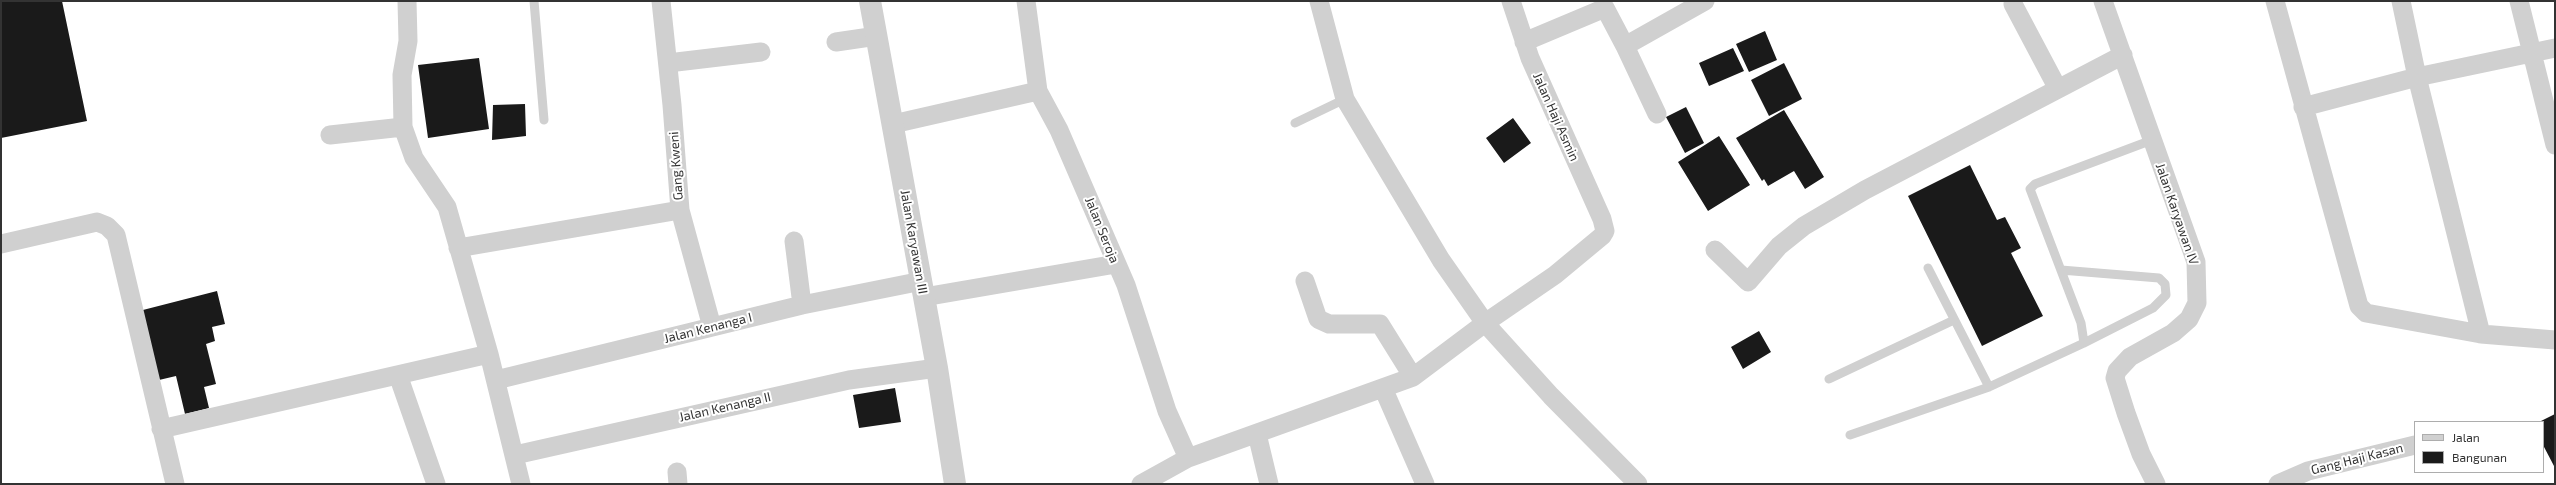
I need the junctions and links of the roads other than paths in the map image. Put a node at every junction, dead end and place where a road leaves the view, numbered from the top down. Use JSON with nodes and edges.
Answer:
{"nodes":[{"id":1,"x":407,"y":1,"type":"edge"},
{"id":2,"x":534,"y":1,"type":"edge"},
{"id":3,"x":661,"y":1,"type":"edge"},
{"id":4,"x":870,"y":1,"type":"edge"},
{"id":5,"x":1026,"y":1,"type":"edge"},
{"id":6,"x":1319,"y":1,"type":"edge"},
{"id":7,"x":1511,"y":1,"type":"edge"},
{"id":8,"x":1705,"y":1,"type":"edge"},
{"id":9,"x":2104,"y":1,"type":"edge"},
{"id":10,"x":2275,"y":1,"type":"edge"},
{"id":11,"x":2401,"y":1,"type":"edge"},
{"id":12,"x":2519,"y":1,"type":"edge"},
{"id":13,"x":2012,"y":4,"type":"dead end"},
{"id":14,"x":877,"y":36,"type":"junction"},
{"id":15,"x":836,"y":42,"type":"dead end"},
{"id":16,"x":1524,"y":42,"type":"junction"},
{"id":17,"x":1625,"y":46,"type":"junction"},
{"id":18,"x":2555,"y":48,"type":"edge"},
{"id":19,"x":761,"y":52,"type":"dead end"},
{"id":20,"x":2532,"y":53,"type":"junction"},
{"id":21,"x":2122,"y":54,"type":"junction"},
{"id":22,"x":668,"y":63,"type":"junction"},
{"id":23,"x":2418,"y":77,"type":"junction"},
{"id":24,"x":2058,"y":89,"type":"junction"},
{"id":25,"x":1038,"y":91,"type":"junction"},
{"id":26,"x":1345,"y":99,"type":"junction"},
{"id":27,"x":2303,"y":107,"type":"junction"},
{"id":28,"x":1657,"y":114,"type":"dead end"},
{"id":29,"x":544,"y":120,"type":"dead end"},
{"id":30,"x":1295,"y":123,"type":"dead end"},
{"id":31,"x":893,"y":124,"type":"junction"},
{"id":32,"x":403,"y":128,"type":"junction"},
{"id":33,"x":330,"y":135,"type":"dead end"},
{"id":34,"x":2152,"y":140,"type":"junction"},
{"id":35,"x":2555,"y":145,"type":"edge"},
{"id":36,"x":680,"y":210,"type":"junction"},
{"id":37,"x":794,"y":242,"type":"dead end"},
{"id":38,"x":1,"y":244,"type":"edge"},
{"id":39,"x":458,"y":248,"type":"junction"},
{"id":40,"x":1715,"y":250,"type":"dead end"},
{"id":41,"x":1116,"y":264,"type":"junction"},
{"id":42,"x":1928,"y":268,"type":"dead end"},
{"id":43,"x":2061,"y":270,"type":"junction"},
{"id":44,"x":1305,"y":281,"type":"dead end"},
{"id":45,"x":923,"y":289,"type":"junction"},
{"id":46,"x":802,"y":305,"type":"junction"},
{"id":47,"x":1954,"y":320,"type":"junction"},
{"id":48,"x":1485,"y":323,"type":"junction"},
{"id":49,"x":712,"y":327,"type":"junction"},
{"id":50,"x":2481,"y":334,"type":"junction"},
{"id":51,"x":2555,"y":340,"type":"edge"},
{"id":52,"x":2084,"y":343,"type":"junction"},
{"id":53,"x":489,"y":354,"type":"junction"},
{"id":54,"x":938,"y":368,"type":"junction"},
{"id":55,"x":398,"y":375,"type":"junction"},
{"id":56,"x":1413,"y":377,"type":"junction"},
{"id":57,"x":1829,"y":379,"type":"dead end"},
{"id":58,"x":496,"y":380,"type":"junction"},
{"id":59,"x":1989,"y":387,"type":"junction"},
{"id":60,"x":1383,"y":388,"type":"junction"},
{"id":61,"x":161,"y":429,"type":"junction"},
{"id":62,"x":1257,"y":434,"type":"junction"},
{"id":63,"x":1850,"y":435,"type":"dead end"},
{"id":64,"x":2414,"y":445,"type":"edge"},
{"id":65,"x":515,"y":455,"type":"junction"},
{"id":66,"x":1188,"y":458,"type":"junction"},
{"id":67,"x":175,"y":484,"type":"edge"},
{"id":68,"x":436,"y":484,"type":"edge"},
{"id":69,"x":521,"y":484,"type":"edge"},
{"id":70,"x":954,"y":484,"type":"edge"},
{"id":71,"x":1141,"y":484,"type":"edge"},
{"id":72,"x":1269,"y":484,"type":"edge"},
{"id":73,"x":1425,"y":484,"type":"edge"},
{"id":74,"x":1638,"y":484,"type":"edge"},
{"id":75,"x":2156,"y":484,"type":"edge"},
{"id":76,"x":2278,"y":484,"type":"edge"}],
"edges":[{"from":1,"to":32,"type":"street"},
{"from":2,"to":29,"type":"lane"},
{"from":3,"to":22,"type":"street","name":"Gang Kweni"},
{"from":4,"to":14,"type":"street","name":"Jalan Karyawan III"},
{"from":5,"to":25,"type":"street","name":"Jalan Seroja"},
{"from":6,"to":26,"type":"street"},
{"from":7,"to":16,"type":"street","name":"Jalan Haji Asmin"},
{"from":8,"to":17,"type":"street"},
{"from":9,"to":21,"type":"street","name":"Jalan Karyawan IV"},
{"from":10,"to":27,"type":"street"},
{"from":11,"to":23,"type":"street"},
{"from":12,"to":20,"type":"street"},
{"from":13,"to":24,"type":"street"},
{"from":14,"to":15,"type":"street"},
{"from":14,"to":31,"type":"street","name":"Jalan Karyawan III"},
{"from":16,"to":17,"type":"street"},
{"from":16,"to":48,"type":"street","name":"Jalan Haji Asmin"},
{"from":17,"to":28,"type":"street"},
{"from":18,"to":20,"type":"street"},
{"from":19,"to":22,"type":"street"},
{"from":20,"to":23,"type":"street"},
{"from":20,"to":35,"type":"street"},
{"from":21,"to":24,"type":"street"},
{"from":21,"to":34,"type":"street","name":"Jalan Karyawan IV"},
{"from":22,"to":36,"type":"street","name":"Gang Kweni"},
{"from":23,"to":27,"type":"street"},
{"from":23,"to":50,"type":"street"},
{"from":24,"to":40,"type":"street"},
{"from":25,"to":31,"type":"street"},
{"from":25,"to":41,"type":"street","name":"Jalan Seroja"},
{"from":26,"to":30,"type":"lane"},
{"from":26,"to":48,"type":"street"},
{"from":27,"to":50,"type":"street"},
{"from":31,"to":45,"type":"street","name":"Jalan Karyawan III"},
{"from":32,"to":33,"type":"street"},
{"from":32,"to":39,"type":"street"},
{"from":34,"to":43,"type":"lane"},
{"from":34,"to":75,"type":"street","name":"Jalan Karyawan IV"},
{"from":36,"to":39,"type":"street"},
{"from":36,"to":49,"type":"street","name":"Gang Kweni"},
{"from":37,"to":46,"type":"street"},
{"from":38,"to":61,"type":"street"},
{"from":39,"to":53,"type":"street"},
{"from":41,"to":45,"type":"street","name":"Jalan Kenanga I"},
{"from":41,"to":66,"type":"street","name":"Jalan Seroja"},
{"from":42,"to":47,"type":"lane"},
{"from":43,"to":52,"type":"lane"},
{"from":43,"to":52,"type":"lane"},
{"from":44,"to":56,"type":"street"},
{"from":45,"to":46,"type":"street","name":"Jalan Kenanga I"},
{"from":45,"to":54,"type":"street","name":"Jalan Karyawan III"},
{"from":46,"to":49,"type":"street","name":"Jalan Kenanga I"},
{"from":47,"to":57,"type":"lane"},
{"from":47,"to":59,"type":"lane"},
{"from":48,"to":56,"type":"street"},
{"from":48,"to":74,"type":"street"},
{"from":49,"to":58,"type":"street","name":"Jalan Kenanga I"},
{"from":50,"to":51,"type":"street"},
{"from":52,"to":59,"type":"lane"},
{"from":53,"to":55,"type":"street"},
{"from":53,"to":58,"type":"street"},
{"from":54,"to":65,"type":"street","name":"Jalan Kenanga II"},
{"from":54,"to":70,"type":"street","name":"Jalan Karyawan III"},
{"from":55,"to":61,"type":"street"},
{"from":55,"to":68,"type":"street"},
{"from":56,"to":60,"type":"street"},
{"from":58,"to":65,"type":"street"},
{"from":59,"to":63,"type":"lane"},
{"from":60,"to":62,"type":"street"},
{"from":60,"to":73,"type":"street"},
{"from":61,"to":67,"type":"street"},
{"from":62,"to":66,"type":"street"},
{"from":62,"to":72,"type":"street"},
{"from":64,"to":76,"type":"street","name":"Gang Haji Kasan"},
{"from":65,"to":69,"type":"street"},
{"from":66,"to":71,"type":"street"}]}
